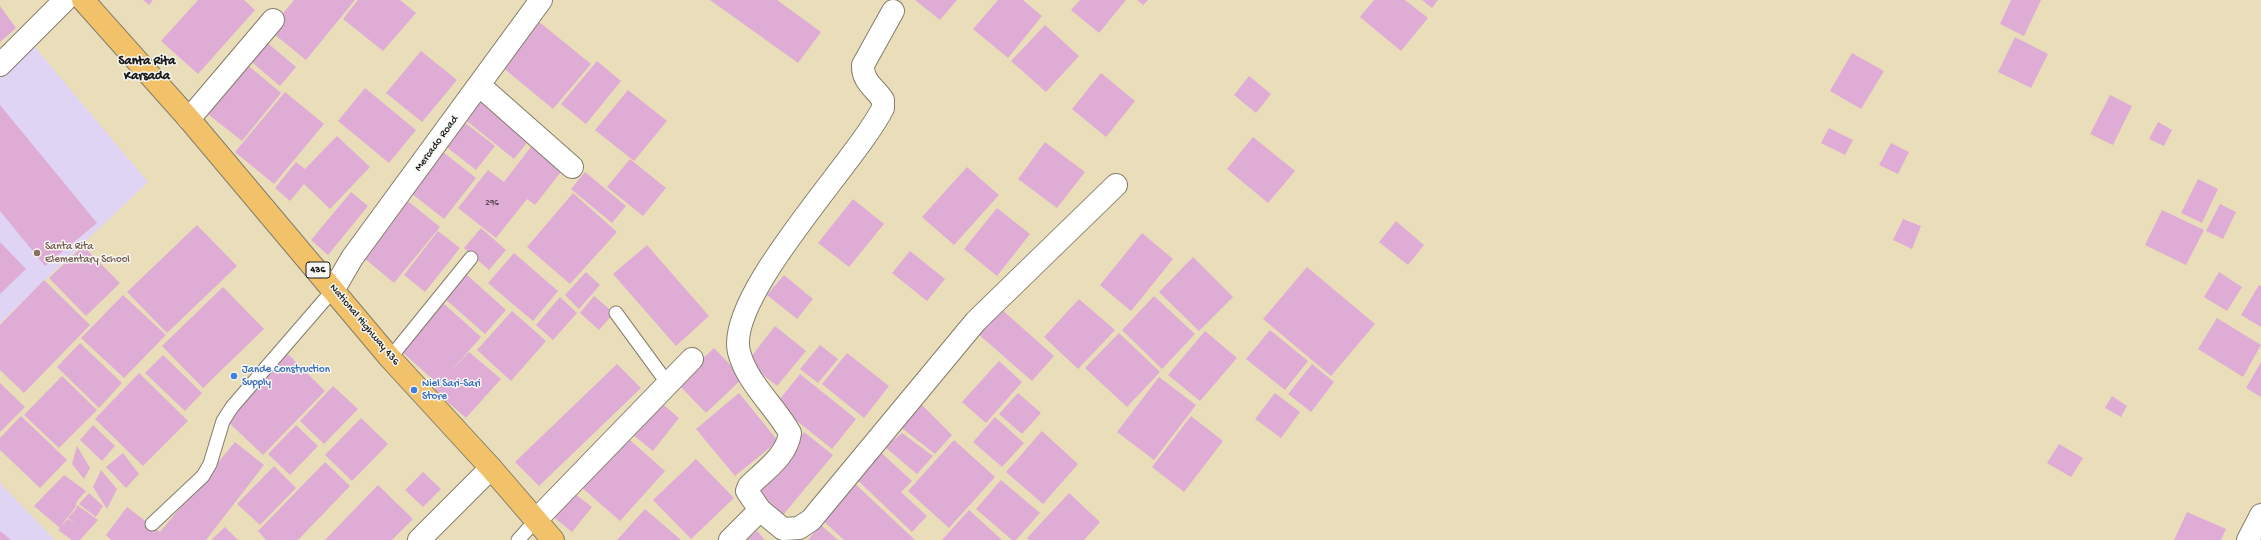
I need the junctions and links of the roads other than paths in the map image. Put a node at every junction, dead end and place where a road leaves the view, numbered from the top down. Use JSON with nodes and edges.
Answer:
{"nodes":[{"id":1,"x":65,"y":0,"type":"edge"},
{"id":2,"x":541,"y":0,"type":"edge"},
{"id":3,"x":86,"y":1,"type":"edge"},
{"id":4,"x":893,"y":11,"type":"dead end"},
{"id":5,"x":273,"y":20,"type":"dead end"},
{"id":6,"x":0,"y":65,"type":"edge"},
{"id":7,"x":479,"y":85,"type":"junction"},
{"id":8,"x":189,"y":119,"type":"junction"},
{"id":9,"x":572,"y":167,"type":"dead end"},
{"id":10,"x":1116,"y":185,"type":"dead end"},
{"id":11,"x":471,"y":258,"type":"dead end"},
{"id":12,"x":334,"y":289,"type":"junction"},
{"id":13,"x":616,"y":313,"type":"dead end"},
{"id":14,"x":390,"y":358,"type":"junction"},
{"id":15,"x":692,"y":359,"type":"dead end"},
{"id":16,"x":668,"y":384,"type":"junction"},
{"id":17,"x":491,"y":468,"type":"junction"},
{"id":18,"x":760,"y":510,"type":"junction"},
{"id":19,"x":2261,"y":515,"type":"edge"},
{"id":20,"x":536,"y":520,"type":"junction"},
{"id":21,"x":152,"y":524,"type":"dead end"},
{"id":22,"x":419,"y":540,"type":"edge"},
{"id":23,"x":518,"y":540,"type":"edge"},
{"id":24,"x":553,"y":540,"type":"edge"},
{"id":25,"x":730,"y":540,"type":"edge"},
{"id":26,"x":2248,"y":540,"type":"edge"}],
"edges":[{"from":1,"to":6,"type":"street"},
{"from":2,"to":7,"type":"street","name":"Mercado Road"},
{"from":3,"to":8,"type":"main road","name":"National Highway 436","number":"436"},
{"from":4,"to":18,"type":"street"},
{"from":5,"to":8,"type":"street"},
{"from":7,"to":9,"type":"street"},
{"from":7,"to":12,"type":"street","name":"Mercado Road"},
{"from":8,"to":12,"type":"main road","name":"National Highway 436","number":"436"},
{"from":10,"to":18,"type":"street"},
{"from":11,"to":14,"type":"lane"},
{"from":12,"to":14,"type":"main road","name":"National Highway 436","number":"436"},
{"from":12,"to":21,"type":"lane"},
{"from":13,"to":16,"type":"lane"},
{"from":14,"to":17,"type":"main road","name":"National Highway 436","number":"436"},
{"from":15,"to":16,"type":"street"},
{"from":16,"to":20,"type":"street"},
{"from":17,"to":20,"type":"main road","name":"National Highway 436","number":"436"},
{"from":17,"to":22,"type":"street"},
{"from":18,"to":25,"type":"street"},
{"from":19,"to":26,"type":"street"},
{"from":20,"to":23,"type":"lane"},
{"from":20,"to":24,"type":"main road","name":"National Highway 436","number":"436"}]}
